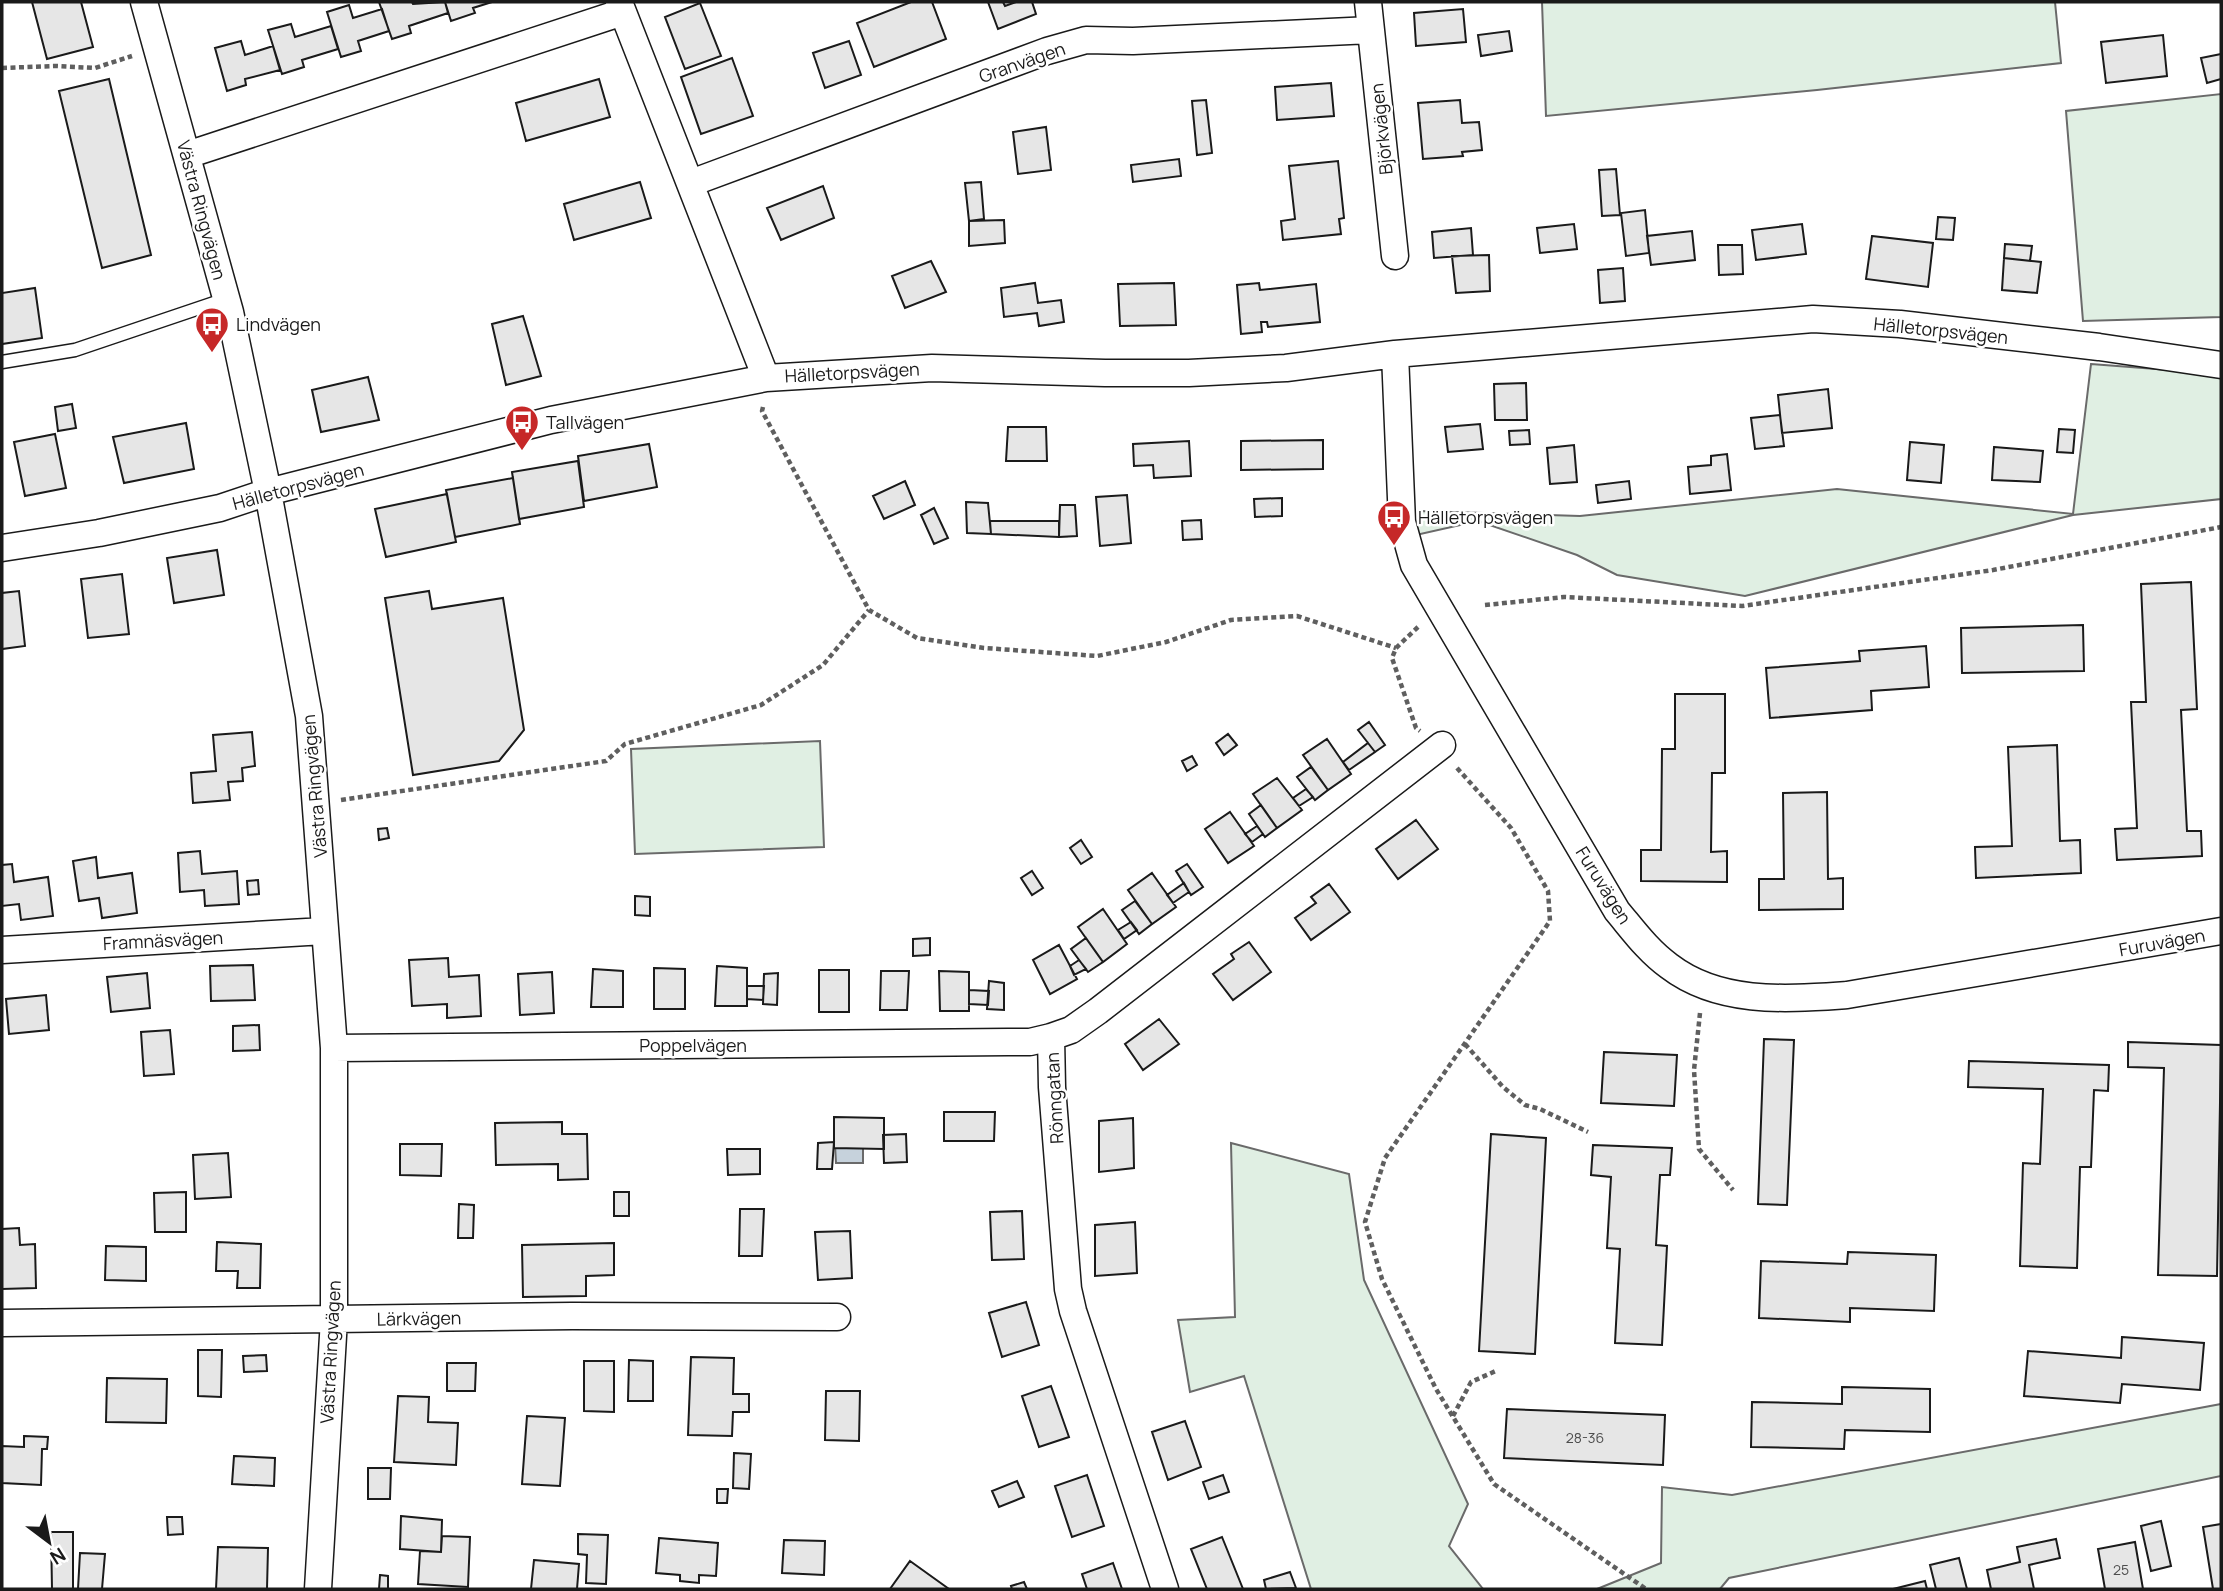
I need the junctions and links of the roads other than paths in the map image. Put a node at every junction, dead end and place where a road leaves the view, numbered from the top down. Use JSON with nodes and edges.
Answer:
{"nodes":[{"id":1,"x":144,"y":2,"type":"edge"},
{"id":2,"x":1368,"y":2,"type":"edge"},
{"id":3,"x":621,"y":7,"type":"edge"},
{"id":4,"x":1371,"y":30,"type":"junction"},
{"id":5,"x":187,"y":155,"type":"junction"},
{"id":6,"x":691,"y":183,"type":"junction"},
{"id":7,"x":1395,"y":256,"type":"dead end"},
{"id":8,"x":226,"y":299,"type":"junction"},
{"id":9,"x":1395,"y":354,"type":"junction"},
{"id":10,"x":2,"y":362,"type":"edge"},
{"id":11,"x":2221,"y":365,"type":"edge"},
{"id":12,"x":766,"y":378,"type":"junction"},
{"id":13,"x":268,"y":492,"type":"junction"},
{"id":14,"x":2,"y":548,"type":"edge"},
{"id":15,"x":1442,"y":745,"type":"road end"},
{"id":16,"x":324,"y":931,"type":"junction"},
{"id":17,"x":2221,"y":932,"type":"edge"},
{"id":18,"x":2,"y":950,"type":"edge"},
{"id":19,"x":1051,"y":1037,"type":"junction"},
{"id":20,"x":334,"y":1048,"type":"junction"},
{"id":21,"x":837,"y":1317,"type":"dead end"},
{"id":22,"x":334,"y":1319,"type":"junction"},
{"id":23,"x":2,"y":1323,"type":"edge"},
{"id":24,"x":318,"y":1589,"type":"edge"},
{"id":25,"x":1164,"y":1589,"type":"edge"}],
"edges":[{"from":1,"to":5,"type":"street","name":"Västra Ringvägen"},
{"from":2,"to":4,"type":"street","name":"Björkvägen"},
{"from":3,"to":5,"type":"street"},
{"from":3,"to":6,"type":"street"},
{"from":4,"to":6,"type":"street","name":"Granvägen"},
{"from":4,"to":7,"type":"street","name":"Björkvägen"},
{"from":5,"to":8,"type":"street","name":"Västra Ringvägen"},
{"from":6,"to":12,"type":"street"},
{"from":8,"to":10,"type":"lane"},
{"from":8,"to":13,"type":"street","name":"Västra Ringvägen"},
{"from":9,"to":11,"type":"street","name":"Hälletorpsvägen"},
{"from":9,"to":12,"type":"street","name":"Hälletorpsvägen"},
{"from":9,"to":17,"type":"street","name":"Furuvägen"},
{"from":12,"to":13,"type":"street","name":"Hälletorpsvägen"},
{"from":13,"to":14,"type":"street","name":"Hälletorpsvägen"},
{"from":13,"to":16,"type":"street","name":"Västra Ringvägen"},
{"from":15,"to":19,"type":"street","name":"Rönngatan"},
{"from":16,"to":18,"type":"street","name":"Framnäsvägen"},
{"from":16,"to":20,"type":"street","name":"Västra Ringvägen"},
{"from":19,"to":20,"type":"street","name":"Poppelvägen"},
{"from":19,"to":25,"type":"street","name":"Rönngatan"},
{"from":20,"to":22,"type":"street","name":"Västra Ringvägen"},
{"from":21,"to":22,"type":"street","name":"Lärkvägen"},
{"from":22,"to":23,"type":"street","name":"Lärkvägen"},
{"from":22,"to":24,"type":"street","name":"Västra Ringvägen"}]}
